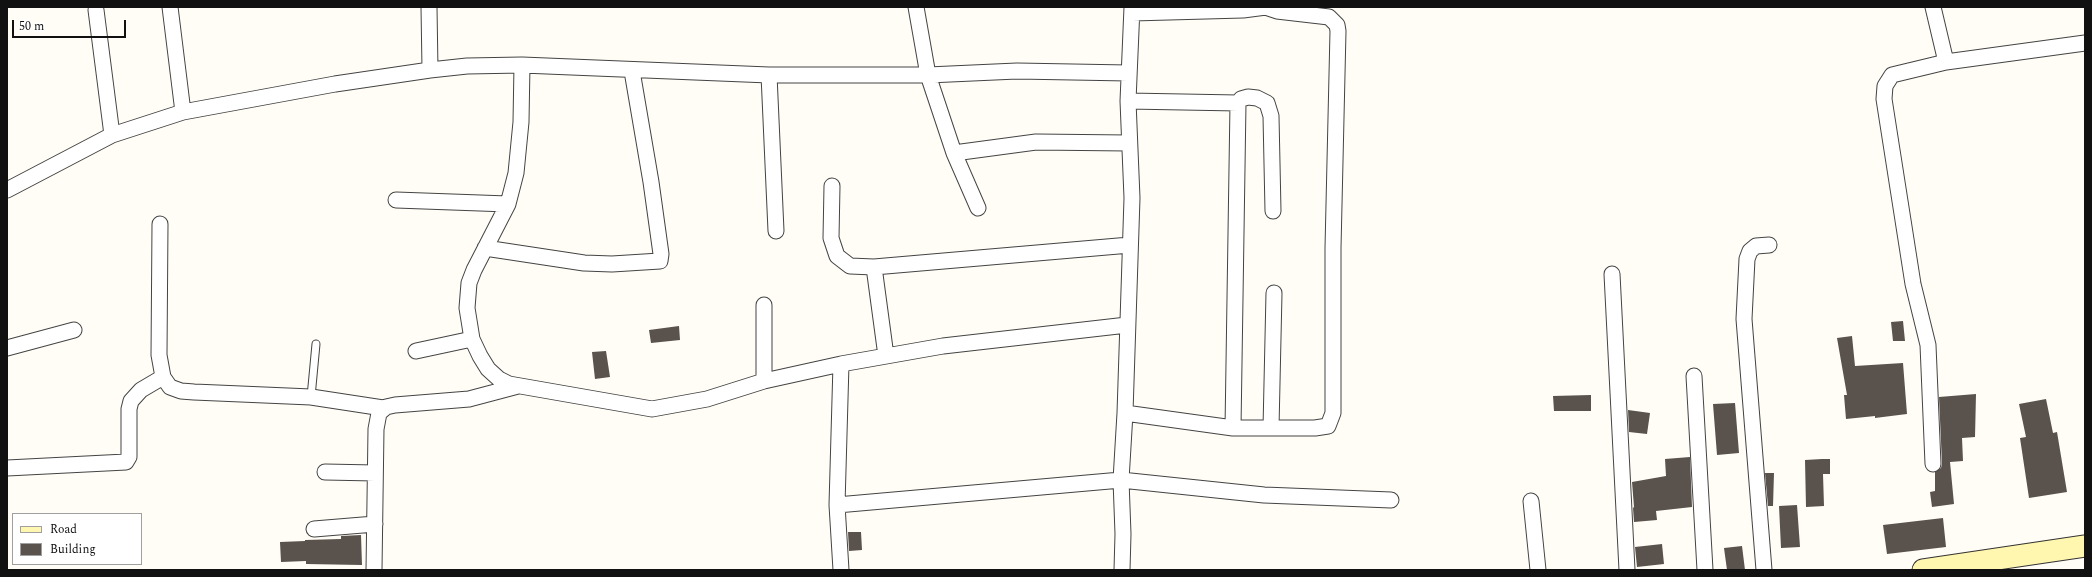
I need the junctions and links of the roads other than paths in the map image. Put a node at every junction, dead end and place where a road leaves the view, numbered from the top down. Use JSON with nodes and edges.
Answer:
{"nodes":[{"id":1,"x":170,"y":7,"type":"edge"},
{"id":2,"x":429,"y":7,"type":"edge"},
{"id":3,"x":916,"y":7,"type":"edge"},
{"id":4,"x":1265,"y":7,"type":"edge"},
{"id":5,"x":1933,"y":7,"type":"edge"},
{"id":6,"x":96,"y":10,"type":"dead end"},
{"id":7,"x":1132,"y":10,"type":"edge"},
{"id":8,"x":2085,"y":43,"type":"edge"},
{"id":9,"x":1946,"y":62,"type":"junction"},
{"id":10,"x":522,"y":65,"type":"junction"},
{"id":11,"x":430,"y":70,"type":"junction"},
{"id":12,"x":632,"y":71,"type":"junction"},
{"id":13,"x":1128,"y":73,"type":"junction"},
{"id":14,"x":769,"y":75,"type":"junction"},
{"id":15,"x":928,"y":75,"type":"junction"},
{"id":16,"x":1128,"y":101,"type":"junction"},
{"id":17,"x":1238,"y":103,"type":"junction"},
{"id":18,"x":183,"y":112,"type":"junction"},
{"id":19,"x":112,"y":135,"type":"junction"},
{"id":20,"x":1128,"y":144,"type":"junction"},
{"id":21,"x":954,"y":153,"type":"junction"},
{"id":22,"x":832,"y":186,"type":"dead end"},
{"id":23,"x":7,"y":190,"type":"edge"},
{"id":24,"x":396,"y":200,"type":"dead end"},
{"id":25,"x":508,"y":204,"type":"junction"},
{"id":26,"x":978,"y":208,"type":"dead end"},
{"id":27,"x":1273,"y":211,"type":"dead end"},
{"id":28,"x":160,"y":224,"type":"dead end"},
{"id":29,"x":776,"y":231,"type":"dead end"},
{"id":30,"x":1130,"y":245,"type":"junction"},
{"id":31,"x":1768,"y":245,"type":"dead end"},
{"id":32,"x":485,"y":248,"type":"junction"},
{"id":33,"x":874,"y":267,"type":"junction"},
{"id":34,"x":1612,"y":274,"type":"dead end"},
{"id":35,"x":1274,"y":294,"type":"dead end"},
{"id":36,"x":764,"y":306,"type":"dead end"},
{"id":37,"x":1127,"y":325,"type":"junction"},
{"id":38,"x":74,"y":330,"type":"dead end"},
{"id":39,"x":472,"y":339,"type":"junction"},
{"id":40,"x":316,"y":344,"type":"dead end"},
{"id":41,"x":7,"y":348,"type":"edge"},
{"id":42,"x":416,"y":351,"type":"dead end"},
{"id":43,"x":886,"y":356,"type":"junction"},
{"id":44,"x":841,"y":364,"type":"junction"},
{"id":45,"x":1694,"y":376,"type":"dead end"},
{"id":46,"x":163,"y":377,"type":"junction"},
{"id":47,"x":764,"y":381,"type":"junction"},
{"id":48,"x":518,"y":386,"type":"junction"},
{"id":49,"x":311,"y":396,"type":"junction"},
{"id":50,"x":383,"y":408,"type":"junction"},
{"id":51,"x":1125,"y":413,"type":"junction"},
{"id":52,"x":1233,"y":428,"type":"junction"},
{"id":53,"x":1271,"y":428,"type":"junction"},
{"id":54,"x":1933,"y":464,"type":"dead end"},
{"id":55,"x":7,"y":468,"type":"edge"},
{"id":56,"x":325,"y":472,"type":"dead end"},
{"id":57,"x":375,"y":473,"type":"junction"},
{"id":58,"x":1121,"y":480,"type":"junction"},
{"id":59,"x":1391,"y":500,"type":"dead end"},
{"id":60,"x":1531,"y":501,"type":"dead end"},
{"id":61,"x":837,"y":505,"type":"junction"},
{"id":62,"x":375,"y":524,"type":"junction"},
{"id":63,"x":314,"y":529,"type":"dead end"},
{"id":64,"x":2085,"y":546,"type":"edge"},
{"id":65,"x":2003,"y":564,"type":"edge"},
{"id":66,"x":1976,"y":566,"type":"edge"},
{"id":67,"x":374,"y":570,"type":"edge"},
{"id":68,"x":840,"y":570,"type":"edge"},
{"id":69,"x":1122,"y":570,"type":"edge"},
{"id":70,"x":1538,"y":570,"type":"edge"},
{"id":71,"x":1627,"y":570,"type":"edge"},
{"id":72,"x":1705,"y":570,"type":"edge"},
{"id":73,"x":1764,"y":570,"type":"edge"},
{"id":74,"x":1923,"y":570,"type":"edge"}],
"edges":[{"from":1,"to":18,"type":"street"},
{"from":2,"to":11,"type":"street"},
{"from":3,"to":15,"type":"street"},
{"from":4,"to":7,"type":"street"},
{"from":4,"to":53,"type":"street"},
{"from":5,"to":9,"type":"street"},
{"from":6,"to":19,"type":"street"},
{"from":7,"to":13,"type":"street"},
{"from":8,"to":9,"type":"street"},
{"from":9,"to":54,"type":"street"},
{"from":10,"to":11,"type":"street"},
{"from":10,"to":12,"type":"street"},
{"from":10,"to":25,"type":"street"},
{"from":11,"to":18,"type":"street"},
{"from":12,"to":14,"type":"street"},
{"from":12,"to":32,"type":"street"},
{"from":13,"to":15,"type":"street"},
{"from":13,"to":16,"type":"street"},
{"from":14,"to":15,"type":"street"},
{"from":14,"to":29,"type":"street"},
{"from":15,"to":21,"type":"street"},
{"from":16,"to":17,"type":"street"},
{"from":16,"to":20,"type":"street"},
{"from":17,"to":27,"type":"street"},
{"from":17,"to":52,"type":"street"},
{"from":18,"to":19,"type":"street"},
{"from":19,"to":23,"type":"street"},
{"from":20,"to":21,"type":"street"},
{"from":20,"to":30,"type":"street"},
{"from":21,"to":26,"type":"street"},
{"from":22,"to":33,"type":"street"},
{"from":24,"to":25,"type":"street"},
{"from":25,"to":32,"type":"street"},
{"from":28,"to":46,"type":"street"},
{"from":30,"to":33,"type":"street"},
{"from":30,"to":37,"type":"street"},
{"from":31,"to":73,"type":"street"},
{"from":32,"to":39,"type":"street"},
{"from":33,"to":43,"type":"street"},
{"from":34,"to":71,"type":"street"},
{"from":35,"to":53,"type":"street"},
{"from":36,"to":47,"type":"street"},
{"from":37,"to":43,"type":"street"},
{"from":37,"to":51,"type":"street"},
{"from":38,"to":41,"type":"street"},
{"from":39,"to":42,"type":"street"},
{"from":39,"to":48,"type":"street"},
{"from":40,"to":49,"type":"lane"},
{"from":43,"to":44,"type":"street"},
{"from":44,"to":47,"type":"street"},
{"from":44,"to":61,"type":"street"},
{"from":45,"to":72,"type":"street"},
{"from":46,"to":49,"type":"street"},
{"from":46,"to":55,"type":"street"},
{"from":47,"to":48,"type":"street"},
{"from":48,"to":50,"type":"street"},
{"from":49,"to":50,"type":"street"},
{"from":50,"to":57,"type":"street"},
{"from":51,"to":52,"type":"street"},
{"from":51,"to":58,"type":"street"},
{"from":52,"to":53,"type":"street"},
{"from":56,"to":57,"type":"street"},
{"from":57,"to":62,"type":"street"},
{"from":58,"to":59,"type":"street"},
{"from":58,"to":61,"type":"street"},
{"from":58,"to":69,"type":"street"},
{"from":60,"to":70,"type":"street"},
{"from":61,"to":68,"type":"street"},
{"from":62,"to":63,"type":"street"},
{"from":62,"to":67,"type":"street"},
{"from":64,"to":65,"type":"street"},
{"from":65,"to":66,"type":"street"},
{"from":66,"to":74,"type":"street"}]}
